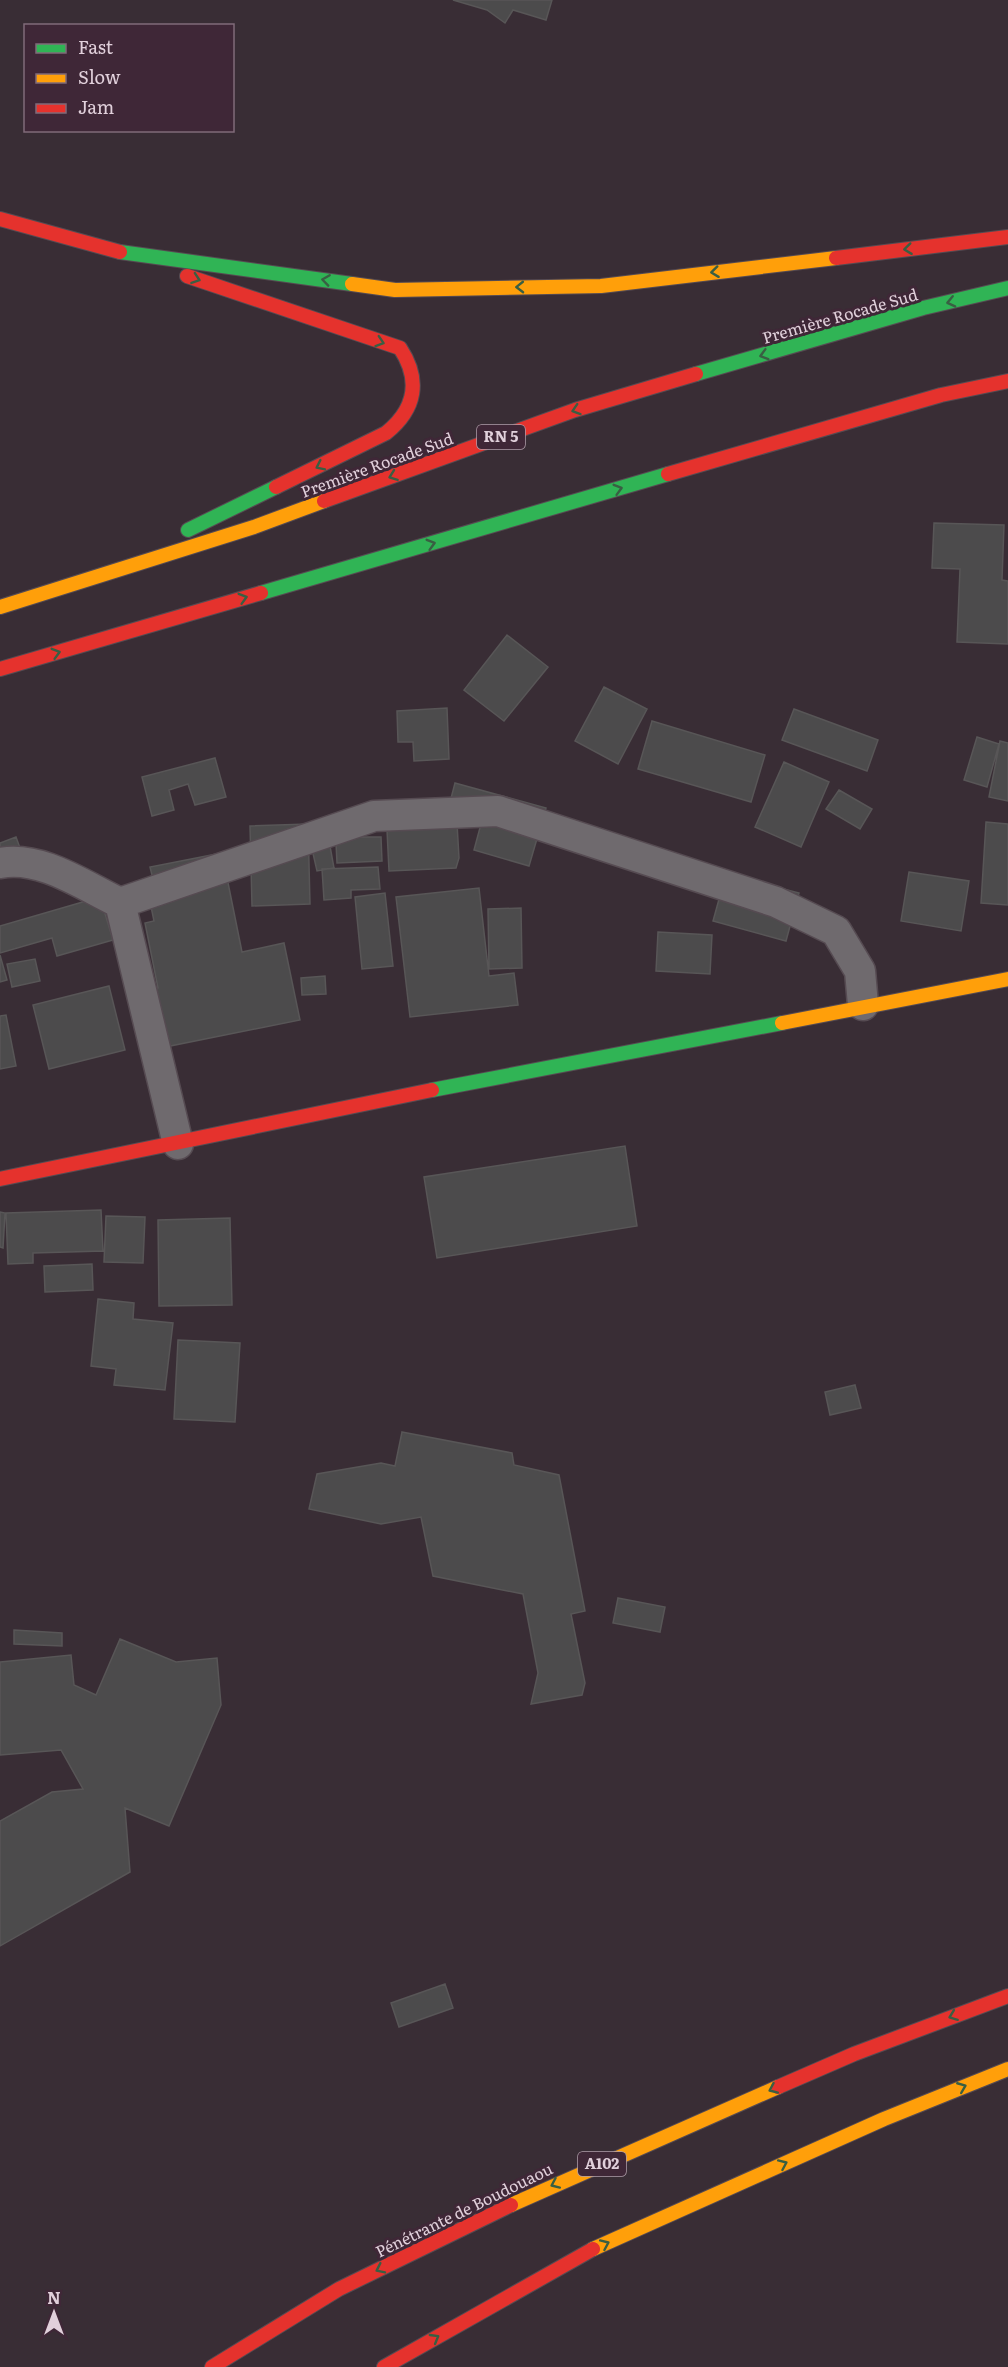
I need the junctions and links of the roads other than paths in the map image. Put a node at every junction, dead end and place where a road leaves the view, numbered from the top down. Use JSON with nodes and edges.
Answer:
{"nodes":[{"id":1,"x":0,"y":219,"type":"edge"},
{"id":2,"x":1008,"y":237,"type":"edge"},
{"id":3,"x":120,"y":252,"type":"junction"},
{"id":4,"x":1008,"y":288,"type":"edge"},
{"id":5,"x":1008,"y":381,"type":"edge"},
{"id":6,"x":95,"y":576,"type":"junction"},
{"id":7,"x":0,"y":607,"type":"edge"},
{"id":8,"x":0,"y":669,"type":"edge"},
{"id":9,"x":0,"y":863,"type":"edge"},
{"id":10,"x":120,"y":903,"type":"junction"},
{"id":11,"x":1008,"y":979,"type":"edge"},
{"id":12,"x":862,"y":1005,"type":"junction"},
{"id":13,"x":178,"y":1144,"type":"junction"},
{"id":14,"x":0,"y":1179,"type":"edge"},
{"id":15,"x":1008,"y":1996,"type":"edge"},
{"id":16,"x":1008,"y":2069,"type":"edge"},
{"id":17,"x":212,"y":2367,"type":"edge"},
{"id":18,"x":384,"y":2367,"type":"edge"}],
"edges":[{"from":1,"to":3,"type":"main road"},
{"from":2,"to":3,"type":"main road","one_way":true},
{"from":3,"to":6,"type":"main road","one_way":true},
{"from":4,"to":6,"type":"main road","name":"Première Rocade Sud","number":"RN 5","one_way":true},
{"from":8,"to":5,"type":"main road","one_way":true},
{"from":6,"to":7,"type":"main road","name":"Première Rocade Sud","number":"RN 5"},
{"from":9,"to":10,"type":"street"},
{"from":10,"to":12,"type":"street"},
{"from":10,"to":13,"type":"street"},
{"from":11,"to":12,"type":"main road"},
{"from":12,"to":13,"type":"main road"},
{"from":13,"to":14,"type":"main road"},
{"from":15,"to":17,"type":"main road","name":"Pénétrante de Boudouaou","number":"A102","one_way":true},
{"from":18,"to":16,"type":"main road","one_way":true}]}
